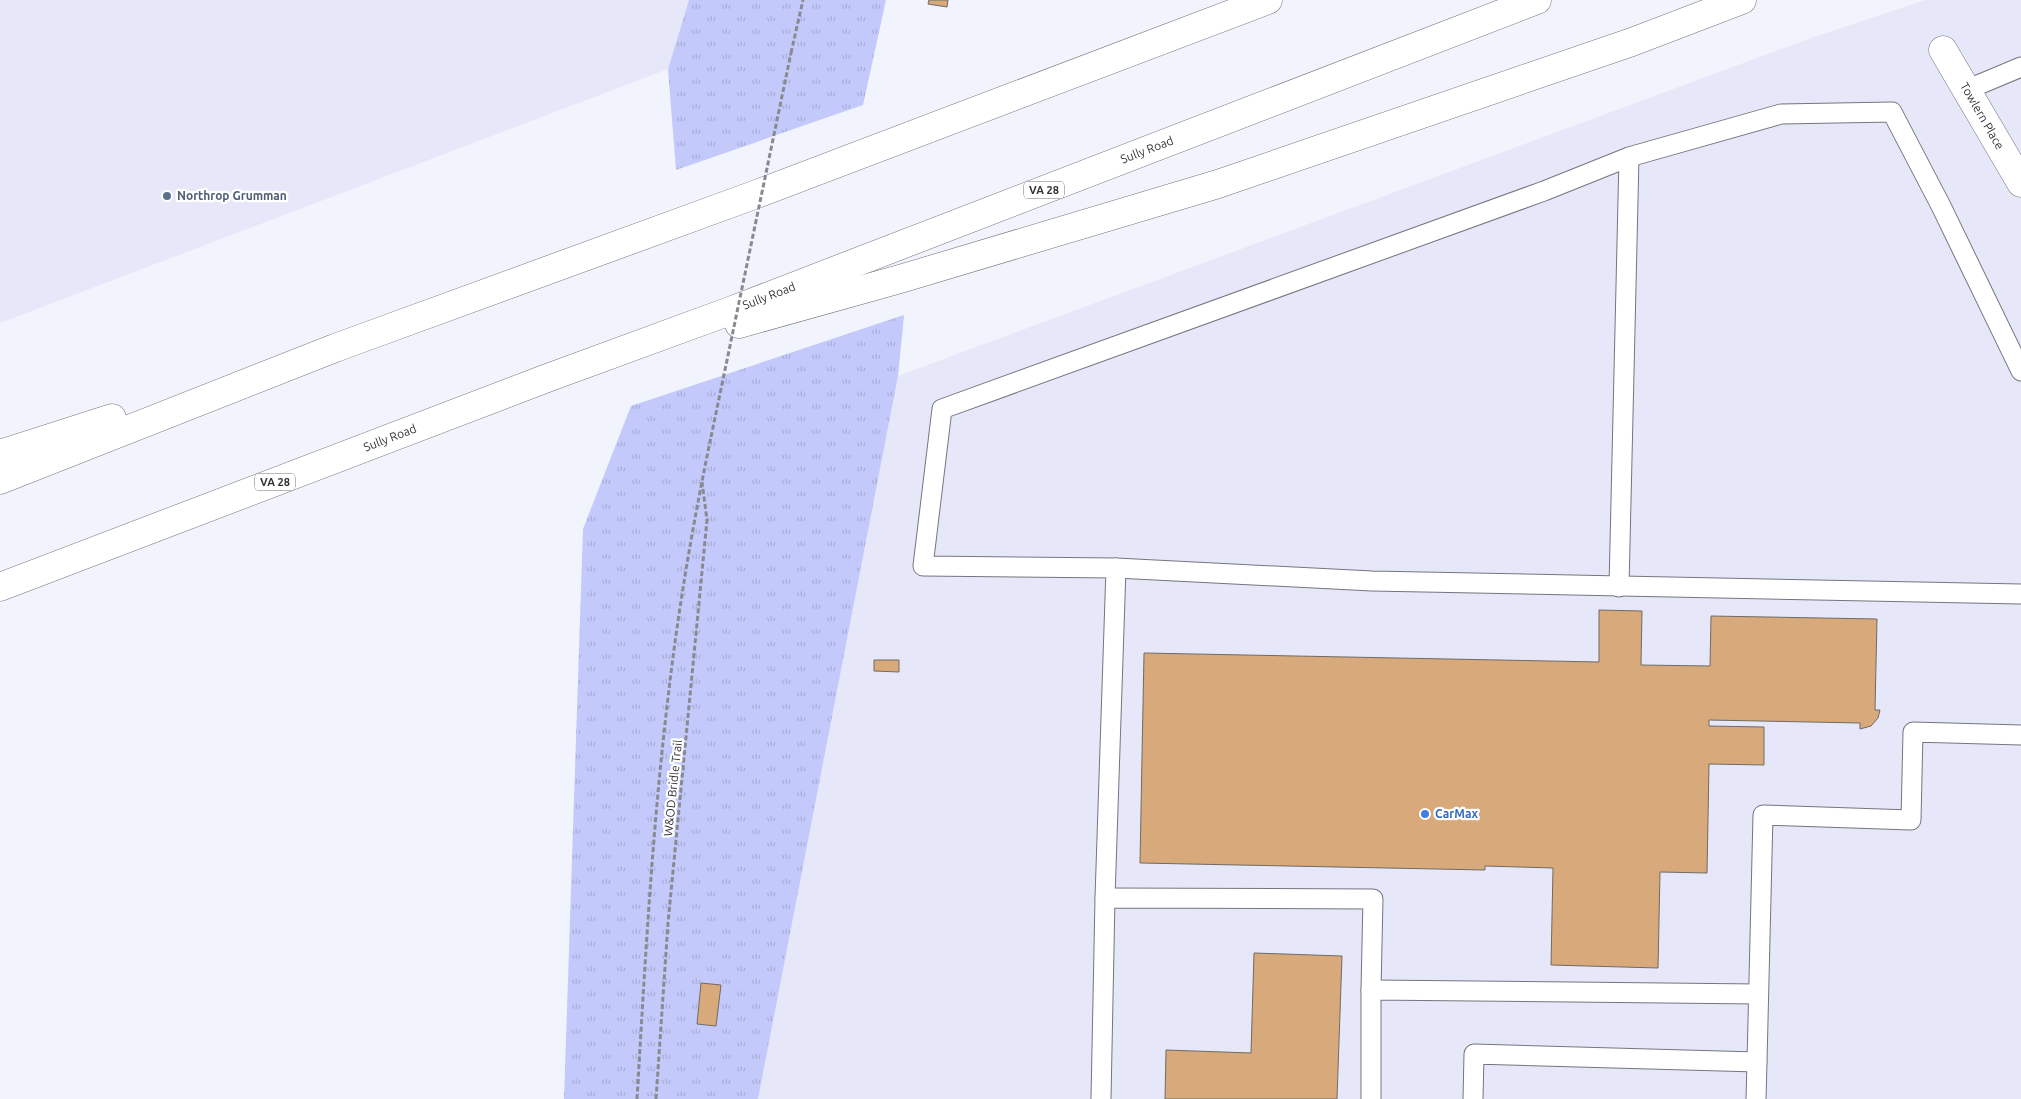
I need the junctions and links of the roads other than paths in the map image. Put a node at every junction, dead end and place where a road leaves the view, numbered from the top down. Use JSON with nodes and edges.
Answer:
{"nodes":[{"id":1,"x":1268,"y":0,"type":"edge"},
{"id":2,"x":1537,"y":0,"type":"edge"},
{"id":3,"x":1742,"y":0,"type":"edge"},
{"id":4,"x":1943,"y":50,"type":"dead end"},
{"id":5,"x":2021,"y":67,"type":"edge"},
{"id":6,"x":1966,"y":90,"type":"junction"},
{"id":7,"x":1629,"y":157,"type":"junction"},
{"id":8,"x":2021,"y":183,"type":"edge"},
{"id":9,"x":335,"y":348,"type":"junction"},
{"id":10,"x":2021,"y":371,"type":"edge"},
{"id":11,"x":550,"y":377,"type":"junction"},
{"id":12,"x":0,"y":454,"type":"edge"},
{"id":13,"x":0,"y":480,"type":"edge"},
{"id":14,"x":1116,"y":568,"type":"junction"},
{"id":15,"x":0,"y":587,"type":"edge"},
{"id":16,"x":1618,"y":587,"type":"junction"},
{"id":17,"x":2021,"y":594,"type":"edge"},
{"id":18,"x":2021,"y":735,"type":"edge"},
{"id":19,"x":1105,"y":898,"type":"junction"},
{"id":20,"x":1370,"y":990,"type":"junction"},
{"id":21,"x":1758,"y":994,"type":"junction"},
{"id":22,"x":1757,"y":1062,"type":"junction"},
{"id":23,"x":1101,"y":1099,"type":"edge"},
{"id":24,"x":1371,"y":1099,"type":"edge"},
{"id":25,"x":1473,"y":1099,"type":"edge"},
{"id":26,"x":1756,"y":1099,"type":"edge"}],
"edges":[{"from":1,"to":9,"type":"main road"},
{"from":2,"to":11,"type":"main road","name":"Sully Road","number":"VA 28"},
{"from":3,"to":11,"type":"main road"},
{"from":4,"to":6,"type":"main road","name":"Towlern Place"},
{"from":5,"to":6,"type":"lane"},
{"from":6,"to":8,"type":"main road","name":"Towlern Place"},
{"from":7,"to":10,"type":"lane"},
{"from":7,"to":14,"type":"lane"},
{"from":7,"to":16,"type":"lane"},
{"from":9,"to":12,"type":"main road"},
{"from":9,"to":13,"type":"main road"},
{"from":11,"to":15,"type":"main road","name":"Sully Road","number":"VA 28"},
{"from":14,"to":16,"type":"lane"},
{"from":14,"to":19,"type":"lane"},
{"from":16,"to":17,"type":"lane"},
{"from":18,"to":21,"type":"lane"},
{"from":19,"to":20,"type":"lane"},
{"from":19,"to":23,"type":"lane"},
{"from":20,"to":21,"type":"lane"},
{"from":20,"to":24,"type":"lane"},
{"from":21,"to":22,"type":"lane"},
{"from":22,"to":25,"type":"lane"},
{"from":22,"to":26,"type":"lane"}]}
